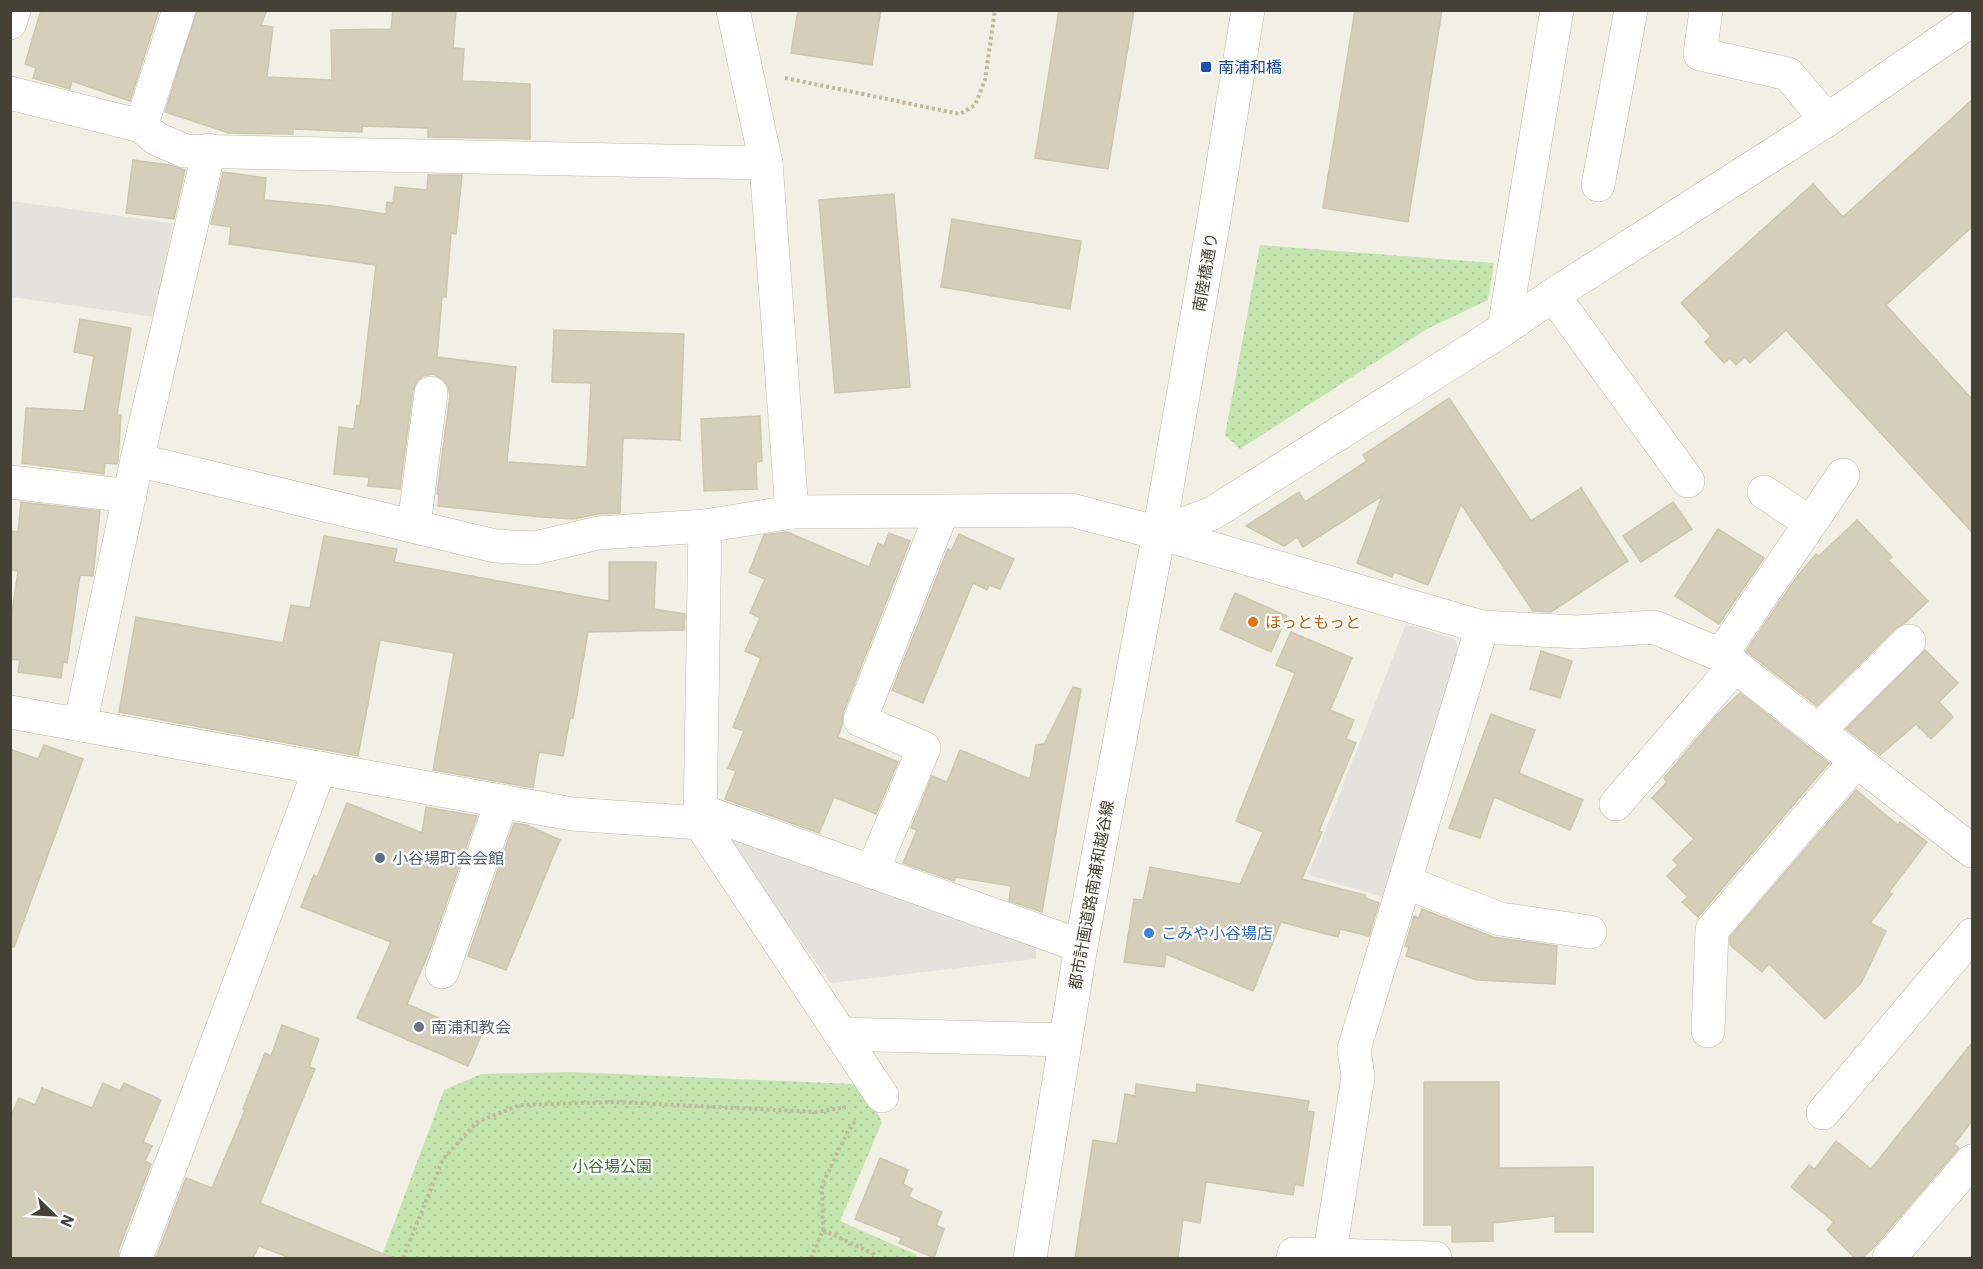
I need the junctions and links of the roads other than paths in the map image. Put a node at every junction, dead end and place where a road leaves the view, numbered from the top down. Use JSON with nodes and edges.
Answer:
{"nodes":[{"id":1,"x":14,"y":10,"type":"edge"},
{"id":2,"x":179,"y":10,"type":"edge"},
{"id":3,"x":733,"y":10,"type":"edge"},
{"id":4,"x":1248,"y":10,"type":"edge"},
{"id":5,"x":1557,"y":10,"type":"edge"},
{"id":6,"x":1630,"y":10,"type":"edge"},
{"id":7,"x":1706,"y":10,"type":"edge"},
{"id":8,"x":1972,"y":20,"type":"edge"},
{"id":9,"x":10,"y":23,"type":"edge"},
{"id":10,"x":10,"y":93,"type":"edge"},
{"id":11,"x":1827,"y":120,"type":"junction"},
{"id":12,"x":141,"y":126,"type":"junction"},
{"id":13,"x":209,"y":150,"type":"junction"},
{"id":14,"x":766,"y":163,"type":"junction"},
{"id":15,"x":1598,"y":185,"type":"dead end"},
{"id":16,"x":1553,"y":295,"type":"junction"},
{"id":17,"x":1504,"y":328,"type":"junction"},
{"id":18,"x":431,"y":393,"type":"dead end"},
{"id":19,"x":137,"y":460,"type":"junction"},
{"id":20,"x":1843,"y":475,"type":"dead end"},
{"id":21,"x":1688,"y":481,"type":"dead end"},
{"id":22,"x":10,"y":482,"type":"edge"},
{"id":23,"x":1764,"y":492,"type":"dead end"},
{"id":24,"x":130,"y":496,"type":"junction"},
{"id":25,"x":792,"y":512,"type":"junction"},
{"id":26,"x":942,"y":512,"type":"junction"},
{"id":27,"x":1810,"y":524,"type":"junction"},
{"id":28,"x":414,"y":525,"type":"junction"},
{"id":29,"x":705,"y":526,"type":"junction"},
{"id":30,"x":1159,"y":533,"type":"junction"},
{"id":31,"x":1482,"y":627,"type":"junction"},
{"id":32,"x":1909,"y":641,"type":"dead end"},
{"id":33,"x":1728,"y":661,"type":"junction"},
{"id":34,"x":10,"y":712,"type":"edge"},
{"id":35,"x":80,"y":725,"type":"junction"},
{"id":36,"x":1819,"y":730,"type":"junction"},
{"id":37,"x":1856,"y":761,"type":"junction"},
{"id":38,"x":320,"y":768,"type":"junction"},
{"id":39,"x":502,"y":801,"type":"junction"},
{"id":40,"x":1616,"y":804,"type":"dead end"},
{"id":41,"x":700,"y":817,"type":"junction"},
{"id":42,"x":1972,"y":851,"type":"edge"},
{"id":43,"x":872,"y":872,"type":"junction"},
{"id":44,"x":1405,"y":882,"type":"junction"},
{"id":45,"x":1590,"y":932,"type":"dead end"},
{"id":46,"x":1972,"y":935,"type":"edge"},
{"id":47,"x":1081,"y":946,"type":"junction"},
{"id":48,"x":442,"y":972,"type":"dead end"},
{"id":49,"x":1708,"y":1031,"type":"dead end"},
{"id":50,"x":840,"y":1034,"type":"junction"},
{"id":51,"x":1065,"y":1040,"type":"junction"},
{"id":52,"x":875,"y":1100,"type":"road end"},
{"id":53,"x":1823,"y":1113,"type":"dead end"},
{"id":54,"x":1972,"y":1161,"type":"edge"},
{"id":55,"x":1329,"y":1256,"type":"edge"},
{"id":56,"x":136,"y":1258,"type":"edge"},
{"id":57,"x":1030,"y":1258,"type":"edge"},
{"id":58,"x":1293,"y":1258,"type":"edge"},
{"id":59,"x":1435,"y":1258,"type":"edge"},
{"id":60,"x":1889,"y":1258,"type":"edge"}],
"edges":[{"from":1,"to":9,"type":"street"},
{"from":2,"to":12,"type":"street"},
{"from":3,"to":14,"type":"street"},
{"from":4,"to":30,"type":"street","name":"南陸橋通り"},
{"from":5,"to":17,"type":"street"},
{"from":6,"to":15,"type":"street"},
{"from":7,"to":11,"type":"street"},
{"from":8,"to":11,"type":"street"},
{"from":10,"to":12,"type":"street"},
{"from":11,"to":16,"type":"street"},
{"from":12,"to":13,"type":"street"},
{"from":13,"to":14,"type":"street"},
{"from":13,"to":19,"type":"street"},
{"from":14,"to":25,"type":"street"},
{"from":16,"to":17,"type":"street"},
{"from":16,"to":21,"type":"street"},
{"from":17,"to":30,"type":"street"},
{"from":18,"to":28,"type":"street"},
{"from":19,"to":24,"type":"street"},
{"from":19,"to":28,"type":"street"},
{"from":20,"to":27,"type":"street"},
{"from":22,"to":24,"type":"street"},
{"from":23,"to":27,"type":"street"},
{"from":24,"to":35,"type":"street"},
{"from":25,"to":26,"type":"street"},
{"from":25,"to":29,"type":"street"},
{"from":26,"to":30,"type":"street"},
{"from":26,"to":43,"type":"street"},
{"from":27,"to":33,"type":"street"},
{"from":28,"to":29,"type":"street"},
{"from":29,"to":41,"type":"street"},
{"from":30,"to":31,"type":"street"},
{"from":30,"to":47,"type":"street","name":"都市計画道路南浦和越谷線"},
{"from":31,"to":33,"type":"street"},
{"from":31,"to":44,"type":"street"},
{"from":32,"to":36,"type":"street"},
{"from":33,"to":36,"type":"street"},
{"from":33,"to":40,"type":"street"},
{"from":34,"to":35,"type":"street"},
{"from":35,"to":38,"type":"street"},
{"from":36,"to":37,"type":"street"},
{"from":37,"to":42,"type":"street"},
{"from":37,"to":49,"type":"street"},
{"from":38,"to":39,"type":"street"},
{"from":38,"to":56,"type":"street"},
{"from":39,"to":41,"type":"street"},
{"from":39,"to":48,"type":"street"},
{"from":41,"to":43,"type":"street"},
{"from":41,"to":50,"type":"street"},
{"from":43,"to":47,"type":"street"},
{"from":44,"to":45,"type":"street"},
{"from":44,"to":55,"type":"street"},
{"from":46,"to":53,"type":"street"},
{"from":47,"to":51,"type":"street","name":"都市計画道路南浦和越谷線"},
{"from":50,"to":51,"type":"street"},
{"from":50,"to":52,"type":"street"},
{"from":51,"to":57,"type":"street","name":"都市計画道路南浦和越谷線"},
{"from":54,"to":60,"type":"street"},
{"from":55,"to":58,"type":"street"},
{"from":55,"to":59,"type":"street"}]}
